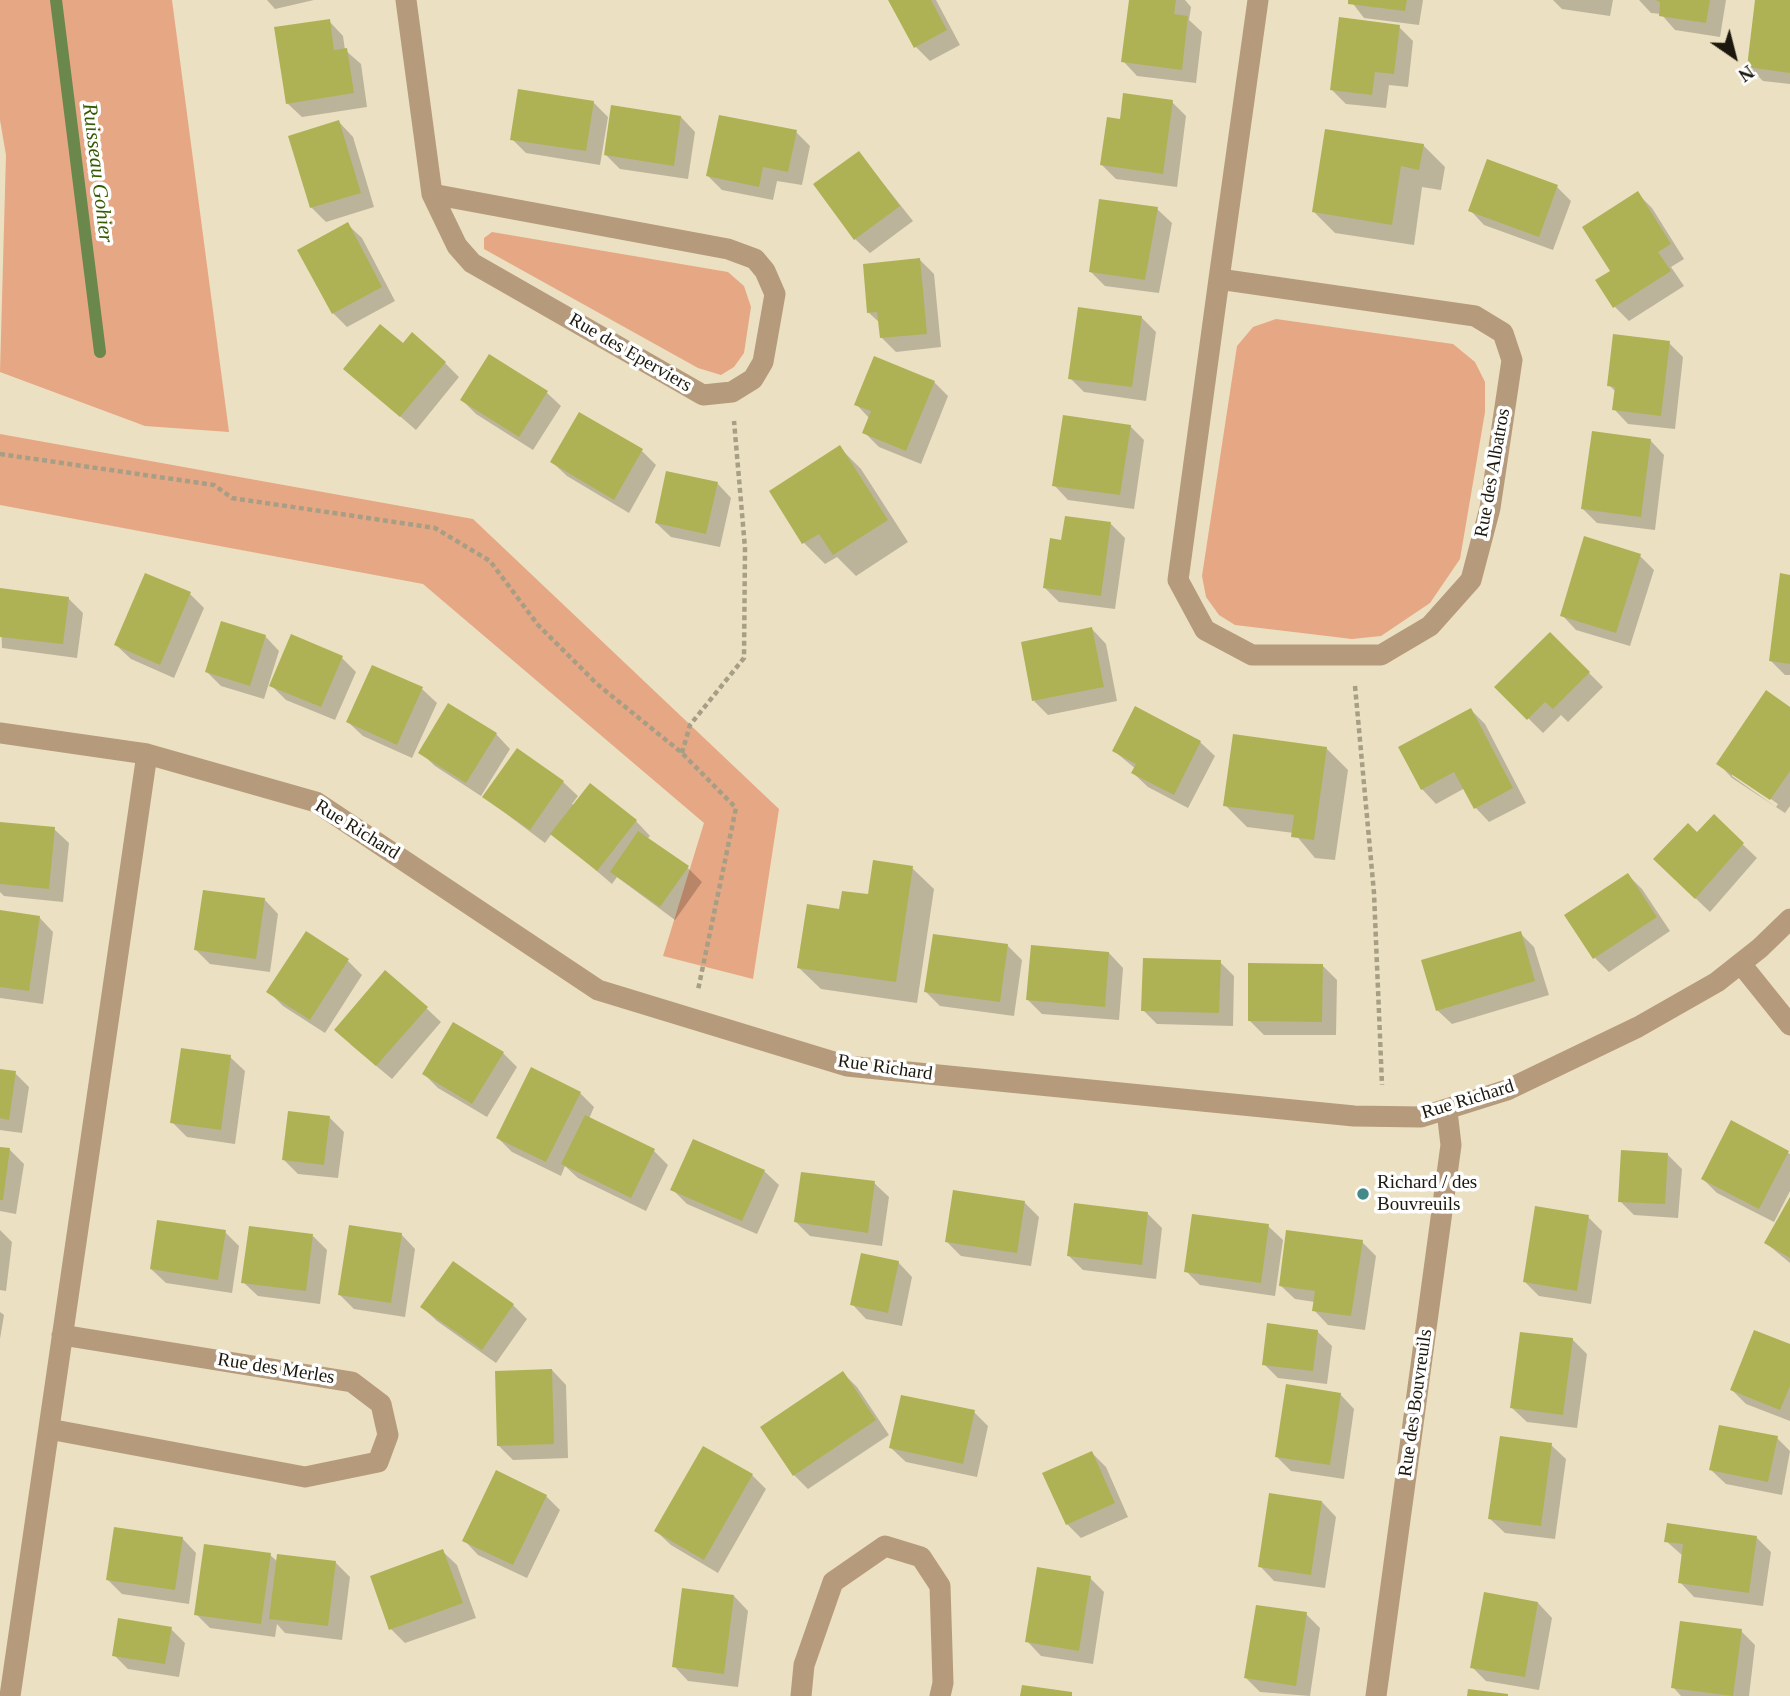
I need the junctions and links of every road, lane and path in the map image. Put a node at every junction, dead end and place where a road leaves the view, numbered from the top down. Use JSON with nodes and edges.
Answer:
{"nodes":[{"id":1,"x":406,"y":0,"type":"edge"},
{"id":2,"x":1258,"y":0,"type":"edge"},
{"id":3,"x":432,"y":194,"type":"junction"},
{"id":4,"x":1219,"y":279,"type":"junction"},
{"id":5,"x":732,"y":392,"type":"junction"},
{"id":6,"x":0,"y":454,"type":"edge"},
{"id":7,"x":1352,"y":654,"type":"junction"},
{"id":8,"x":0,"y":733,"type":"edge"},
{"id":9,"x":681,"y":753,"type":"junction"},
{"id":10,"x":147,"y":754,"type":"junction"},
{"id":11,"x":1790,"y":919,"type":"edge"},
{"id":12,"x":1741,"y":964,"type":"junction"},
{"id":13,"x":692,"y":1018,"type":"junction"},
{"id":14,"x":1790,"y":1025,"type":"edge"},
{"id":15,"x":1447,"y":1111,"type":"junction"},
{"id":16,"x":1383,"y":1118,"type":"junction"},
{"id":17,"x":62,"y":1335,"type":"junction"},
{"id":18,"x":49,"y":1429,"type":"junction"},
{"id":19,"x":10,"y":1696,"type":"edge"},
{"id":20,"x":801,"y":1696,"type":"edge"},
{"id":21,"x":940,"y":1696,"type":"edge"},
{"id":22,"x":1376,"y":1696,"type":"edge"}],
"edges":[{"from":1,"to":3,"type":"street","name":"Rue des Eperviers"},
{"from":2,"to":4,"type":"street","name":"Rue des Albatros"},
{"from":3,"to":5,"type":"street","name":"Rue des Eperviers"},
{"from":3,"to":5,"type":"street"},
{"from":4,"to":7,"type":"street","name":"Rue des Albatros"},
{"from":4,"to":7,"type":"street","name":"Rue des Albatros"},
{"from":5,"to":9,"type":"path"},
{"from":6,"to":9,"type":"path"},
{"from":7,"to":16,"type":"path"},
{"from":8,"to":10,"type":"street","name":"Rue Richard"},
{"from":9,"to":13,"type":"path"},
{"from":10,"to":13,"type":"street","name":"Rue Richard"},
{"from":10,"to":17,"type":"street"},
{"from":11,"to":12,"type":"street","name":"Rue Richard"},
{"from":12,"to":14,"type":"street"},
{"from":12,"to":15,"type":"street","name":"Rue Richard"},
{"from":13,"to":16,"type":"street","name":"Rue Richard"},
{"from":15,"to":16,"type":"street","name":"Rue Richard"},
{"from":15,"to":22,"type":"street","name":"Rue des Bouvreuils"},
{"from":17,"to":18,"type":"street"},
{"from":17,"to":18,"type":"street","name":"Rue des Merles"},
{"from":18,"to":19,"type":"street"},
{"from":20,"to":21,"type":"street"}]}
